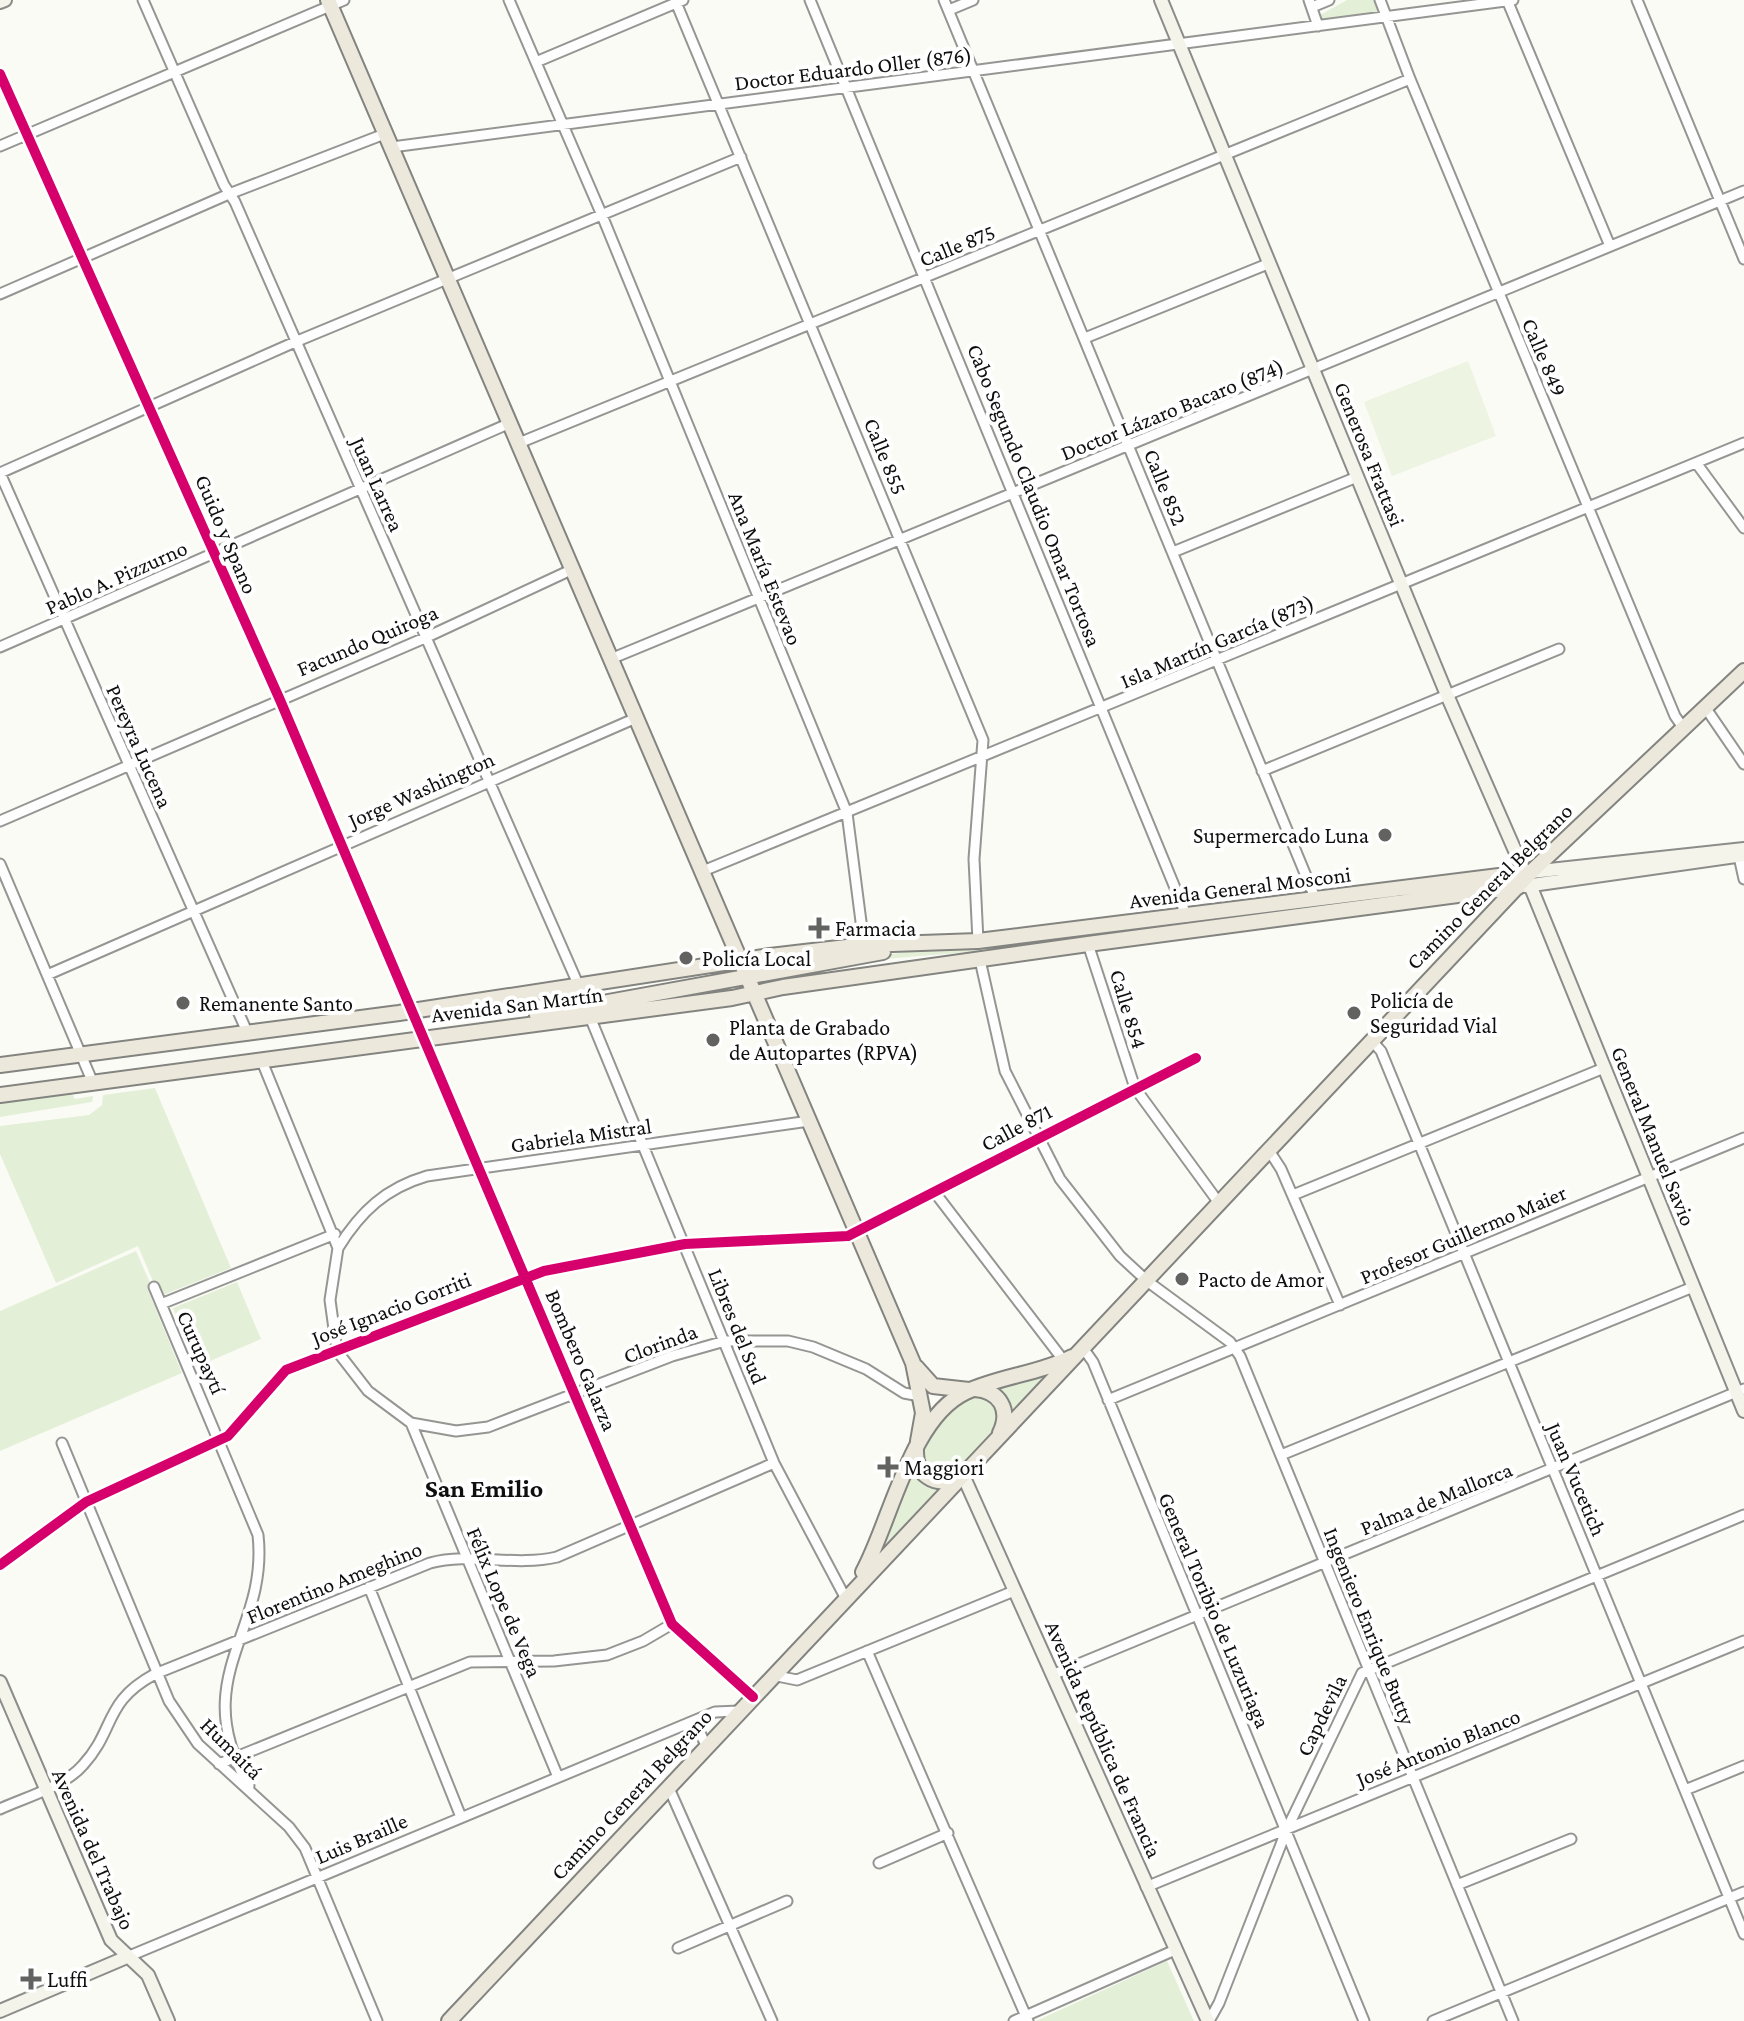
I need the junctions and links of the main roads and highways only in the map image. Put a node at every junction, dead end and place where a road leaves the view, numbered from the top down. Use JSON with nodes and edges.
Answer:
{"nodes":[{"id":1,"x":1161,"y":0,"type":"edge"},
{"id":2,"x":334,"y":2,"type":"edge"},
{"id":3,"x":1744,"y":671,"type":"edge"},
{"id":4,"x":1741,"y":852,"type":"edge"},
{"id":5,"x":1526,"y":879,"type":"junction"},
{"id":6,"x":978,"y":941,"type":"junction"},
{"id":7,"x":740,"y":960,"type":"junction"},
{"id":8,"x":748,"y":976,"type":"junction"},
{"id":9,"x":754,"y":994,"type":"junction"},
{"id":10,"x":445,"y":1035,"type":"junction"},
{"id":11,"x":0,"y":1065,"type":"edge"},
{"id":12,"x":0,"y":1095,"type":"edge"},
{"id":13,"x":1081,"y":1350,"type":"junction"},
{"id":14,"x":913,"y":1363,"type":"junction"},
{"id":15,"x":972,"y":1390,"type":"junction"},
{"id":16,"x":1740,"y":1391,"type":"edge"},
{"id":17,"x":1744,"y":1411,"type":"edge"},
{"id":18,"x":1000,"y":1433,"type":"junction"},
{"id":19,"x":917,"y":1444,"type":"junction"},
{"id":20,"x":960,"y":1476,"type":"junction"},
{"id":21,"x":846,"y":1599,"type":"junction"},
{"id":22,"x":0,"y":1682,"type":"edge"},
{"id":23,"x":127,"y":1957,"type":"junction"},
{"id":24,"x":0,"y":2011,"type":"edge"},
{"id":25,"x":168,"y":2021,"type":"edge"},
{"id":26,"x":449,"y":2021,"type":"edge"},
{"id":27,"x":1209,"y":2021,"type":"edge"}],
"edges":[{"from":1,"to":5,"type":"main road","name":"Generosa Frattasi"},
{"from":2,"to":7,"type":"main road"},
{"from":3,"to":5,"type":"main road","name":"Camino General Belgrano"},
{"from":4,"to":5,"type":"main road","name":"Avenida General Mosconi"},
{"from":5,"to":6,"type":"main road","name":"Avenida General Mosconi"},
{"from":5,"to":9,"type":"main road","name":"Avenida General Mosconi"},
{"from":5,"to":13,"type":"main road","name":"Camino General Belgrano"},
{"from":5,"to":16,"type":"main road","name":"General Manuel Savio"},
{"from":6,"to":7,"type":"main road","name":"Avenida General Mosconi"},
{"from":6,"to":8,"type":"main road"},
{"from":7,"to":8,"type":"main road"},
{"from":7,"to":11,"type":"main road","name":"Avenida San Martín"},
{"from":8,"to":9,"type":"main road"},
{"from":8,"to":10,"type":"main road"},
{"from":9,"to":10,"type":"main road","name":"Avenida San Martín"},
{"from":9,"to":14,"type":"main road"},
{"from":10,"to":12,"type":"main road","name":"Avenida San Martín"},
{"from":13,"to":15,"type":"main road","name":"Camino General Belgrano"},
{"from":13,"to":18,"type":"main road","name":"Camino General Belgrano"},
{"from":14,"to":15,"type":"main road"},
{"from":14,"to":19,"type":"main road"},
{"from":15,"to":18,"type":"main road"},
{"from":15,"to":19,"type":"main road","name":"Camino General Belgrano"},
{"from":16,"to":17,"type":"main road","name":"General Manuel Savio"},
{"from":18,"to":20,"type":"main road","name":"Camino General Belgrano"},
{"from":19,"to":20,"type":"main road"},
{"from":19,"to":21,"type":"main road","name":"Camino General Belgrano"},
{"from":20,"to":21,"type":"main road","name":"Camino General Belgrano"},
{"from":20,"to":27,"type":"main road","name":"Avenida República de Francia"},
{"from":21,"to":26,"type":"main road","name":"Camino General Belgrano"},
{"from":22,"to":23,"type":"main road","name":"Avenida del Trabajo"},
{"from":23,"to":24,"type":"main road","name":"Luis Braille"},
{"from":23,"to":25,"type":"main road","name":"Avenida del Trabajo"}]}
